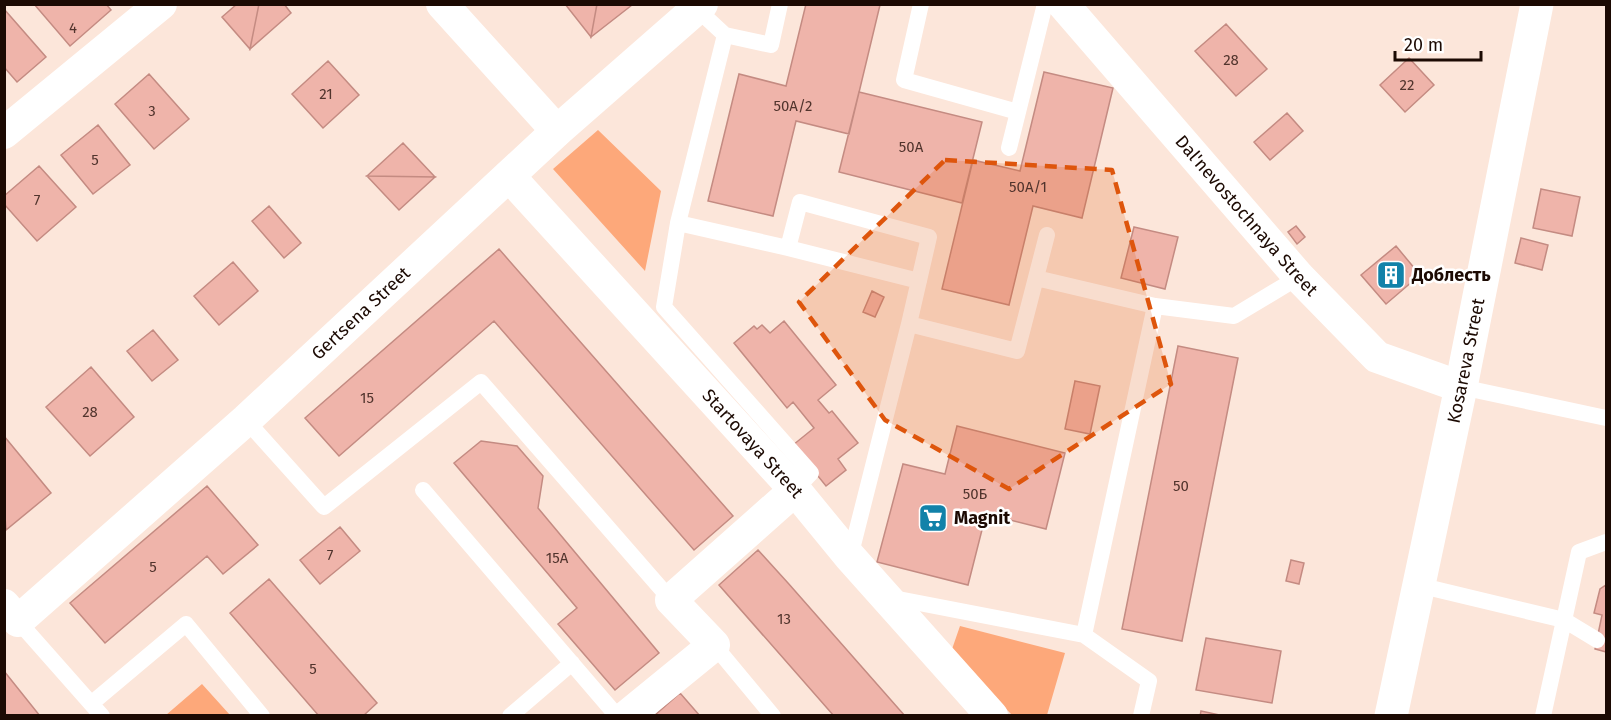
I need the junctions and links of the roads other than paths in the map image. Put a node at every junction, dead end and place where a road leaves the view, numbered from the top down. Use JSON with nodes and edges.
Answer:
{"nodes":[{"id":1,"x":161,"y":4,"type":"edge"},
{"id":2,"x":442,"y":4,"type":"edge"},
{"id":3,"x":780,"y":4,"type":"edge"},
{"id":4,"x":921,"y":4,"type":"edge"},
{"id":5,"x":1045,"y":4,"type":"edge"},
{"id":6,"x":1063,"y":4,"type":"edge"},
{"id":7,"x":1537,"y":4,"type":"edge"},
{"id":8,"x":699,"y":7,"type":"edge"},
{"id":9,"x":725,"y":35,"type":"junction"},
{"id":10,"x":1018,"y":112,"type":"junction"},
{"id":11,"x":557,"y":131,"type":"junction"},
{"id":12,"x":4,"y":133,"type":"edge"},
{"id":13,"x":1009,"y":148,"type":"dead end"},
{"id":14,"x":509,"y":176,"type":"junction"},
{"id":15,"x":678,"y":222,"type":"junction"},
{"id":16,"x":1047,"y":235,"type":"dead end"},
{"id":17,"x":788,"y":248,"type":"junction"},
{"id":18,"x":1299,"y":277,"type":"junction"},
{"id":19,"x":1036,"y":278,"type":"junction"},
{"id":20,"x":919,"y":281,"type":"junction"},
{"id":21,"x":1155,"y":306,"type":"junction"},
{"id":22,"x":909,"y":324,"type":"junction"},
{"id":23,"x":1461,"y":387,"type":"junction"},
{"id":24,"x":1606,"y":418,"type":"edge"},
{"id":25,"x":246,"y":420,"type":"junction"},
{"id":26,"x":423,"y":490,"type":"dead end"},
{"id":27,"x":795,"y":490,"type":"junction"},
{"id":28,"x":1606,"y":542,"type":"edge"},
{"id":29,"x":850,"y":557,"type":"junction"},
{"id":30,"x":1418,"y":585,"type":"junction"},
{"id":31,"x":885,"y":596,"type":"junction"},
{"id":32,"x":671,"y":600,"type":"junction"},
{"id":33,"x":11,"y":613,"type":"edge"},
{"id":34,"x":1564,"y":621,"type":"junction"},
{"id":35,"x":1084,"y":635,"type":"junction"},
{"id":36,"x":1597,"y":640,"type":"dead end"},
{"id":37,"x":714,"y":645,"type":"junction"},
{"id":38,"x":573,"y":663,"type":"junction"},
{"id":39,"x":97,"y":709,"type":"edge"},
{"id":40,"x":262,"y":716,"type":"edge"},
{"id":41,"x":510,"y":716,"type":"edge"},
{"id":42,"x":617,"y":716,"type":"edge"},
{"id":43,"x":627,"y":716,"type":"edge"},
{"id":44,"x":773,"y":716,"type":"edge"},
{"id":45,"x":992,"y":716,"type":"edge"},
{"id":46,"x":1141,"y":716,"type":"edge"},
{"id":47,"x":1391,"y":716,"type":"edge"},
{"id":48,"x":1543,"y":716,"type":"edge"}],
"edges":[{"from":1,"to":12,"type":"street"},
{"from":2,"to":11,"type":"street"},
{"from":3,"to":9,"type":"lane"},
{"from":4,"to":10,"type":"lane"},
{"from":5,"to":10,"type":"lane"},
{"from":6,"to":18,"type":"street","name":"Dal'nevostochnaya Street"},
{"from":7,"to":23,"type":"street","name":"Kosareva Street"},
{"from":8,"to":9,"type":"lane"},
{"from":8,"to":11,"type":"street","name":"Gertsena Street"},
{"from":9,"to":15,"type":"lane"},
{"from":10,"to":13,"type":"lane"},
{"from":11,"to":14,"type":"street","name":"Gertsena Street"},
{"from":14,"to":25,"type":"street","name":"Gertsena Street"},
{"from":14,"to":27,"type":"street","name":"Startovaya Street"},
{"from":15,"to":17,"type":"lane"},
{"from":15,"to":27,"type":"lane"},
{"from":16,"to":19,"type":"lane"},
{"from":17,"to":20,"type":"lane"},
{"from":17,"to":20,"type":"lane"},
{"from":18,"to":21,"type":"lane"},
{"from":18,"to":23,"type":"street","name":"Dal'nevostochnaya Street"},
{"from":19,"to":21,"type":"lane"},
{"from":19,"to":22,"type":"lane"},
{"from":20,"to":22,"type":"lane"},
{"from":21,"to":35,"type":"lane"},
{"from":22,"to":29,"type":"lane"},
{"from":23,"to":24,"type":"lane"},
{"from":23,"to":30,"type":"street","name":"Kosareva Street"},
{"from":25,"to":32,"type":"lane"},
{"from":25,"to":33,"type":"street","name":"Gertsena Street"},
{"from":26,"to":38,"type":"lane"},
{"from":27,"to":29,"type":"street","name":"Startovaya Street"},
{"from":27,"to":32,"type":"street"},
{"from":28,"to":34,"type":"lane"},
{"from":29,"to":31,"type":"street","name":"Startovaya Street"},
{"from":30,"to":34,"type":"lane"},
{"from":30,"to":47,"type":"street","name":"Kosareva Street"},
{"from":31,"to":35,"type":"lane"},
{"from":31,"to":45,"type":"street","name":"Startovaya Street"},
{"from":32,"to":37,"type":"street"},
{"from":33,"to":39,"type":"lane"},
{"from":34,"to":36,"type":"lane"},
{"from":34,"to":48,"type":"lane"},
{"from":35,"to":46,"type":"lane"},
{"from":37,"to":43,"type":"street"},
{"from":37,"to":44,"type":"lane"},
{"from":38,"to":41,"type":"lane"},
{"from":38,"to":42,"type":"lane"},
{"from":39,"to":40,"type":"lane"}]}
